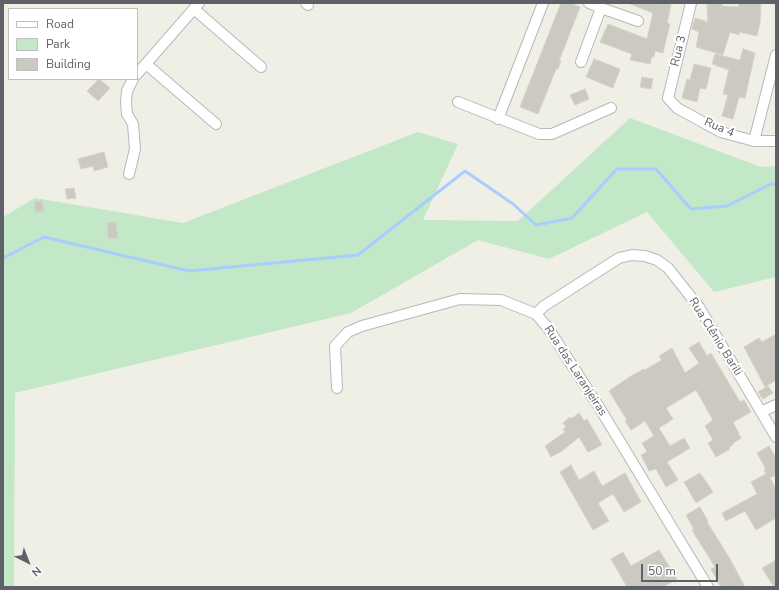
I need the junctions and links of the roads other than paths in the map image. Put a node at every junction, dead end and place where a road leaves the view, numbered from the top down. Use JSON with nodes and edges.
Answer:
{"nodes":[{"id":1,"x":543,"y":3,"type":"edge"},
{"id":2,"x":589,"y":3,"type":"edge"},
{"id":3,"x":691,"y":3,"type":"edge"},
{"id":4,"x":196,"y":6,"type":"edge"},
{"id":5,"x":601,"y":8,"type":"junction"},
{"id":6,"x":638,"y":21,"type":"dead end"},
{"id":7,"x":776,"y":55,"type":"edge"},
{"id":8,"x":581,"y":62,"type":"dead end"},
{"id":9,"x":146,"y":64,"type":"junction"},
{"id":10,"x":261,"y":67,"type":"dead end"},
{"id":11,"x":138,"y":73,"type":"edge"},
{"id":12,"x":132,"y":80,"type":"edge"},
{"id":13,"x":668,"y":98,"type":"joint"},
{"id":14,"x":458,"y":102,"type":"dead end"},
{"id":15,"x":612,"y":108,"type":"dead end"},
{"id":16,"x":498,"y":119,"type":"junction"},
{"id":17,"x":216,"y":124,"type":"dead end"},
{"id":18,"x":754,"y":141,"type":"junction"},
{"id":19,"x":776,"y":141,"type":"edge"},
{"id":20,"x":129,"y":174,"type":"dead end"},
{"id":21,"x":536,"y":314,"type":"junction"},
{"id":22,"x":337,"y":388,"type":"dead end"},
{"id":23,"x":776,"y":405,"type":"edge"},
{"id":24,"x":761,"y":412,"type":"junction"},
{"id":25,"x":776,"y":437,"type":"edge"},
{"id":26,"x":708,"y":587,"type":"edge"}],
"edges":[{"from":1,"to":16,"type":"street"},
{"from":2,"to":5,"type":"street"},
{"from":3,"to":13,"type":"street","name":"Rua 3"},
{"from":4,"to":9,"type":"street"},
{"from":4,"to":10,"type":"street"},
{"from":5,"to":6,"type":"street"},
{"from":5,"to":8,"type":"street"},
{"from":7,"to":18,"type":"street"},
{"from":9,"to":11,"type":"street"},
{"from":9,"to":17,"type":"street"},
{"from":12,"to":20,"type":"street"},
{"from":13,"to":18,"type":"street","name":"Rua 4"},
{"from":14,"to":16,"type":"street"},
{"from":15,"to":16,"type":"street"},
{"from":18,"to":19,"type":"street","name":"Rua 4"},
{"from":21,"to":22,"type":"street","name":"Rua das Laranjeiras"},
{"from":21,"to":24,"type":"street","name":"Rua Clênio Barili"},
{"from":21,"to":26,"type":"street","name":"Rua das Laranjeiras"},
{"from":23,"to":24,"type":"street"},
{"from":24,"to":25,"type":"street","name":"Rua Clênio Barili"}]}
